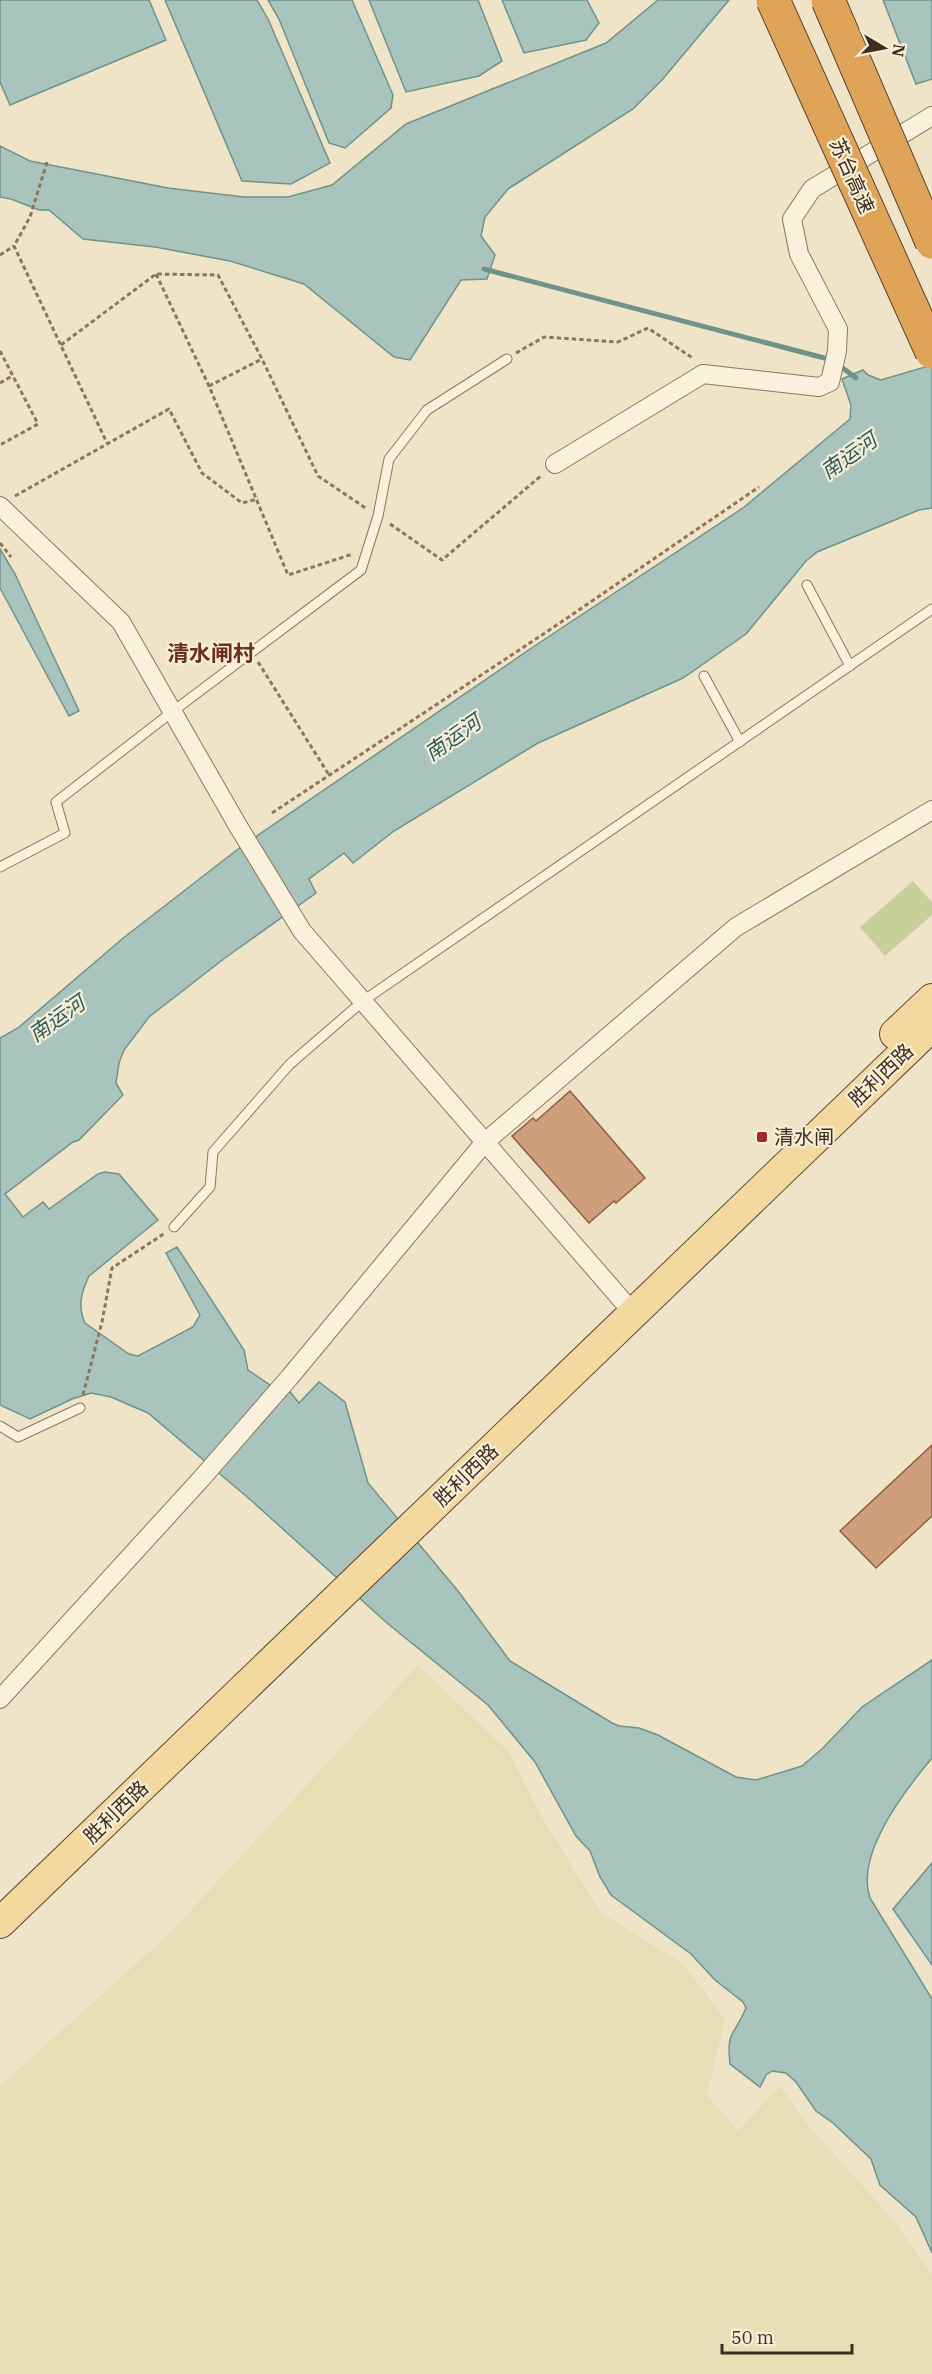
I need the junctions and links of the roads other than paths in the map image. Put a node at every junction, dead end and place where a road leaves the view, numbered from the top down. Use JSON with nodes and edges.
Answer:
{"nodes":[{"id":1,"x":773,"y":0,"type":"edge"},
{"id":2,"x":828,"y":0,"type":"edge"},
{"id":3,"x":853,"y":0,"type":"edge"},
{"id":4,"x":932,"y":116,"type":"edge"},
{"id":5,"x":932,"y":216,"type":"edge"},
{"id":6,"x":932,"y":242,"type":"edge"},
{"id":7,"x":932,"y":352,"type":"edge"},
{"id":8,"x":507,"y":359,"type":"road end"},
{"id":9,"x":555,"y":464,"type":"road end"},
{"id":10,"x":5,"y":502,"type":"edge"},
{"id":11,"x":807,"y":585,"type":"dead end"},
{"id":12,"x":932,"y":609,"type":"edge"},
{"id":13,"x":850,"y":666,"type":"junction"},
{"id":14,"x":704,"y":676,"type":"dead end"},
{"id":15,"x":172,"y":712,"type":"junction"},
{"id":16,"x":740,"y":742,"type":"junction"},
{"id":17,"x":932,"y":810,"type":"edge"},
{"id":18,"x":0,"y":867,"type":"edge"},
{"id":19,"x":932,"y":999,"type":"edge"},
{"id":20,"x":363,"y":1001,"type":"junction"},
{"id":21,"x":932,"y":1026,"type":"edge"},
{"id":22,"x":485,"y":1142,"type":"junction"},
{"id":23,"x":174,"y":1227,"type":"road end"},
{"id":24,"x":628,"y":1307,"type":"junction"},
{"id":25,"x":80,"y":1408,"type":"road end"},
{"id":26,"x":0,"y":1426,"type":"edge"},
{"id":27,"x":335,"y":1589,"type":"junction"},
{"id":28,"x":0,"y":1699,"type":"edge"},
{"id":29,"x":0,"y":1896,"type":"edge"},
{"id":30,"x":0,"y":1923,"type":"edge"}],
"edges":[{"from":1,"to":7,"type":"highway","name":"苏台高速","bridge":true},
{"from":2,"to":6,"type":"highway","bridge":true},
{"from":3,"to":5,"type":"highway"},
{"from":4,"to":9,"type":"street"},
{"from":8,"to":15,"type":"lane"},
{"from":10,"to":15,"type":"street"},
{"from":11,"to":13,"type":"lane"},
{"from":12,"to":13,"type":"lane"},
{"from":13,"to":16,"type":"lane"},
{"from":14,"to":16,"type":"lane"},
{"from":15,"to":18,"type":"lane"},
{"from":15,"to":20,"type":"street"},
{"from":16,"to":20,"type":"lane"},
{"from":17,"to":22,"type":"street"},
{"from":19,"to":24,"type":"main road","name":"胜利西路"},
{"from":20,"to":22,"type":"street"},
{"from":20,"to":23,"type":"lane"},
{"from":21,"to":24,"type":"main road","name":"胜利西路"},
{"from":22,"to":24,"type":"street"},
{"from":22,"to":28,"type":"street"},
{"from":24,"to":27,"type":"main road","name":"胜利西路"},
{"from":25,"to":26,"type":"lane"},
{"from":27,"to":29,"type":"main road","name":"胜利西路"},
{"from":27,"to":30,"type":"main road","name":"胜利西路"}]}
